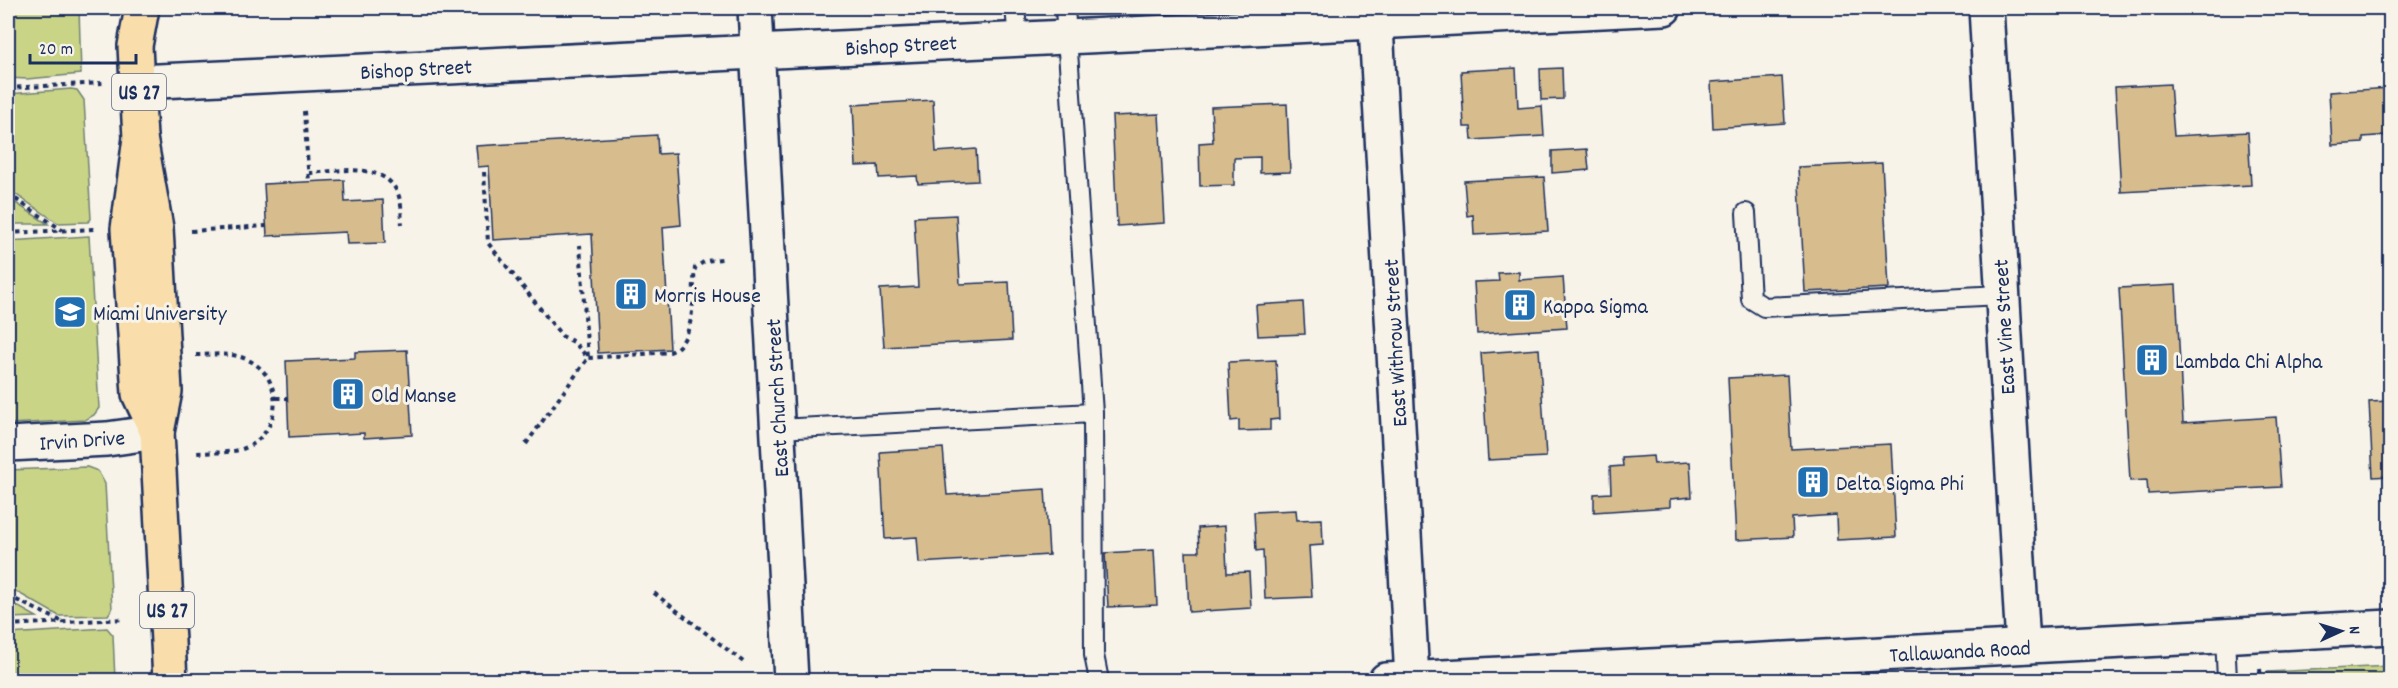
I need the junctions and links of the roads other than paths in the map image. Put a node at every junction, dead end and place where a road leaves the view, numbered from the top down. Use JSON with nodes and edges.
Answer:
{"nodes":[{"id":1,"x":122,"y":8,"type":"edge"},
{"id":2,"x":142,"y":8,"type":"edge"},
{"id":3,"x":755,"y":8,"type":"edge"},
{"id":4,"x":1664,"y":8,"type":"edge"},
{"id":5,"x":1986,"y":8,"type":"edge"},
{"id":6,"x":1376,"y":15,"type":"edge"},
{"id":7,"x":1065,"y":22,"type":"edge"},
{"id":8,"x":1016,"y":23,"type":"edge"},
{"id":9,"x":135,"y":46,"type":"junction"},
{"id":10,"x":757,"y":52,"type":"junction"},
{"id":11,"x":138,"y":82,"type":"junction"},
{"id":12,"x":1746,"y":213,"type":"dead end"},
{"id":13,"x":2001,"y":295,"type":"junction"},
{"id":14,"x":1093,"y":413,"type":"junction"},
{"id":15,"x":777,"y":429,"type":"junction"},
{"id":16,"x":157,"y":432,"type":"junction"},
{"id":17,"x":8,"y":444,"type":"edge"},
{"id":18,"x":2391,"y":627,"type":"edge"},
{"id":19,"x":2225,"y":636,"type":"junction"},
{"id":20,"x":2023,"y":646,"type":"junction"},
{"id":21,"x":1399,"y":680,"type":"edge"},
{"id":22,"x":170,"y":681,"type":"edge"},
{"id":23,"x":791,"y":681,"type":"edge"},
{"id":24,"x":1099,"y":681,"type":"edge"},
{"id":25,"x":2228,"y":681,"type":"edge"}],
"edges":[{"from":1,"to":9,"type":"highway","number":"US 27"},
{"from":2,"to":9,"type":"highway","number":"US 27"},
{"from":3,"to":10,"type":"street","name":"East Church Street"},
{"from":4,"to":6,"type":"street","name":"Bishop Street"},
{"from":5,"to":13,"type":"street","name":"East Vine Street"},
{"from":6,"to":7,"type":"street","name":"Bishop Street"},
{"from":6,"to":21,"type":"street","name":"East Withrow Street"},
{"from":7,"to":8,"type":"street","name":"Bishop Street"},
{"from":7,"to":14,"type":"lane"},
{"from":8,"to":10,"type":"street","name":"Bishop Street"},
{"from":9,"to":11,"type":"highway","number":"US 27"},
{"from":10,"to":11,"type":"street","name":"Bishop Street"},
{"from":10,"to":15,"type":"street","name":"East Church Street"},
{"from":11,"to":16,"type":"highway","number":"US 27"},
{"from":12,"to":13,"type":"lane"},
{"from":13,"to":20,"type":"street","name":"East Vine Street"},
{"from":14,"to":15,"type":"lane"},
{"from":14,"to":24,"type":"lane"},
{"from":15,"to":23,"type":"street","name":"East Church Street"},
{"from":16,"to":17,"type":"street","name":"Irvin Drive"},
{"from":16,"to":22,"type":"highway","number":"US 27"},
{"from":18,"to":19,"type":"street","name":"Tallawanda Road"},
{"from":19,"to":20,"type":"street","name":"Tallawanda Road"},
{"from":19,"to":25,"type":"lane"},
{"from":20,"to":21,"type":"street","name":"Tallawanda Road"}]}
